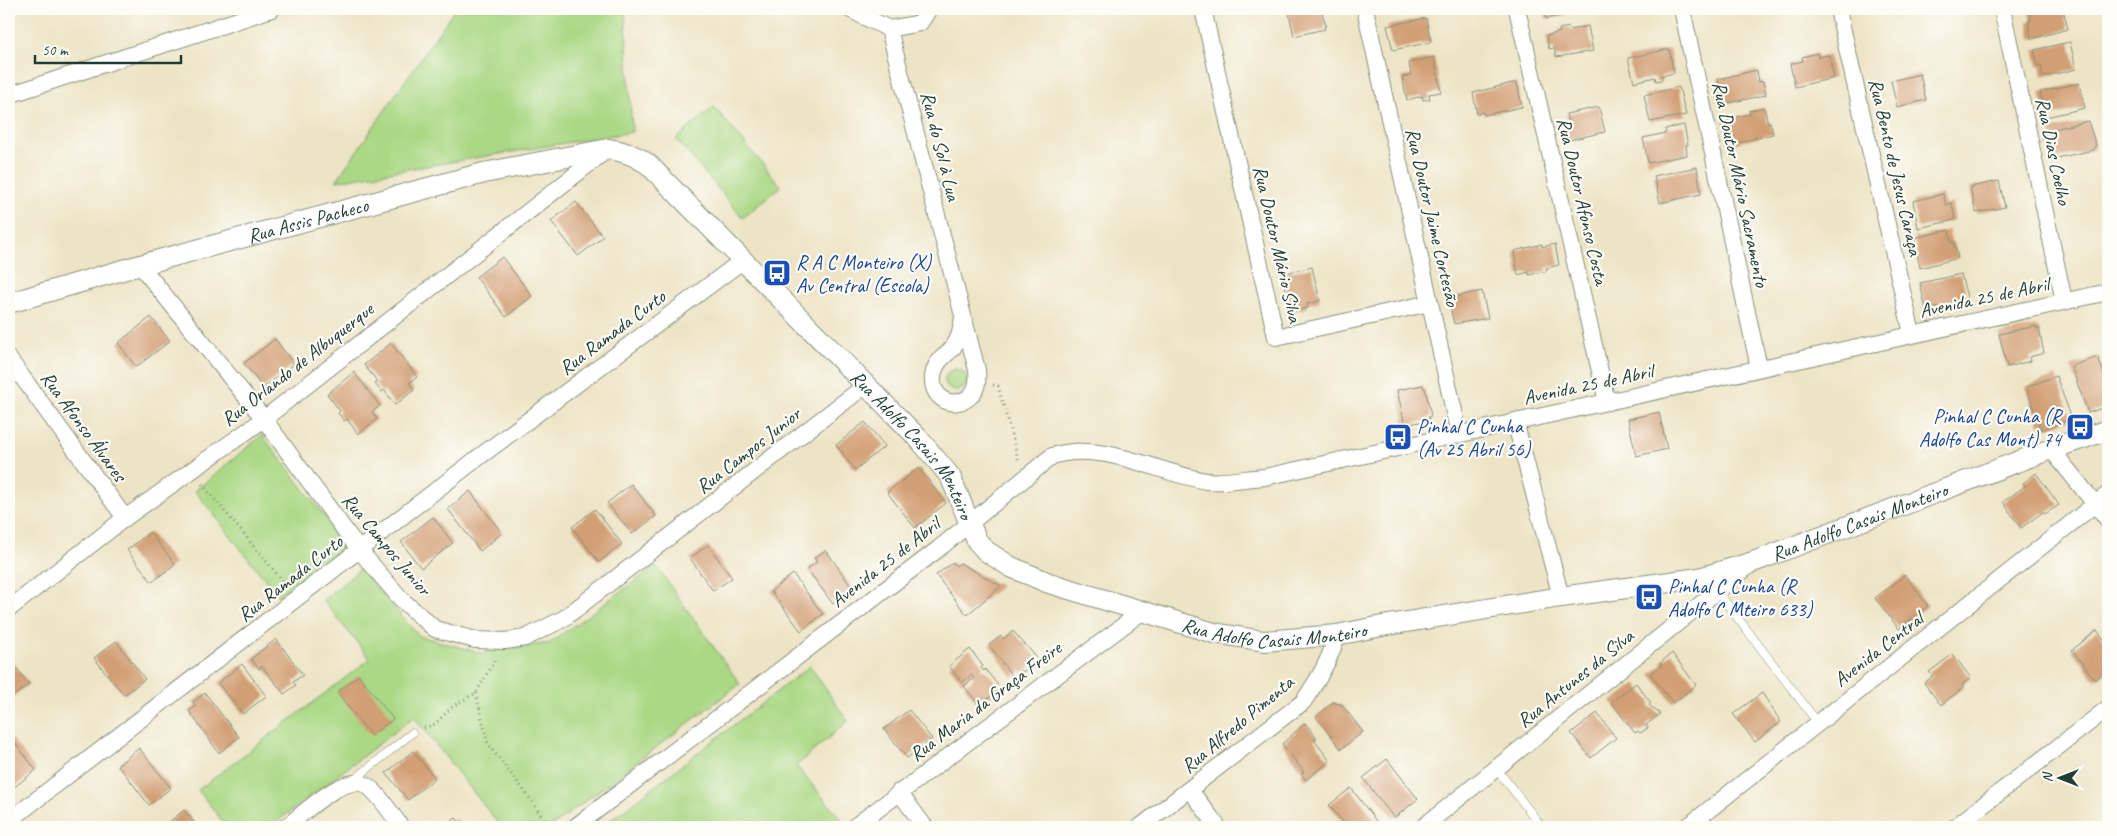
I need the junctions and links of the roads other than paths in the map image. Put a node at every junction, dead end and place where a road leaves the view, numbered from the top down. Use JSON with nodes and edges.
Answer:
{"nodes":[{"id":1,"x":272,"y":9,"type":"edge"},
{"id":2,"x":850,"y":9,"type":"edge"},
{"id":3,"x":928,"y":9,"type":"edge"},
{"id":4,"x":1203,"y":9,"type":"edge"},
{"id":5,"x":1365,"y":9,"type":"edge"},
{"id":6,"x":1517,"y":9,"type":"edge"},
{"id":7,"x":1682,"y":9,"type":"edge"},
{"id":8,"x":1838,"y":9,"type":"edge"},
{"id":9,"x":2002,"y":9,"type":"edge"},
{"id":10,"x":889,"y":29,"type":"junction"},
{"id":11,"x":9,"y":95,"type":"edge"},
{"id":12,"x":608,"y":149,"type":"junction"},
{"id":13,"x":742,"y":261,"type":"junction"},
{"id":14,"x":140,"y":265,"type":"junction"},
{"id":15,"x":2108,"y":292,"type":"edge"},
{"id":16,"x":2064,"y":301,"type":"junction"},
{"id":17,"x":9,"y":303,"type":"edge"},
{"id":18,"x":1430,"y":303,"type":"junction"},
{"id":19,"x":963,"y":317,"type":"junction"},
{"id":20,"x":1912,"y":334,"type":"junction"},
{"id":21,"x":9,"y":359,"type":"edge"},
{"id":22,"x":1759,"y":368,"type":"junction"},
{"id":23,"x":866,"y":386,"type":"junction"},
{"id":24,"x":1607,"y":402,"type":"junction"},
{"id":25,"x":264,"y":419,"type":"junction"},
{"id":26,"x":1515,"y":421,"type":"junction"},
{"id":27,"x":2108,"y":430,"type":"edge"},
{"id":28,"x":1459,"y":434,"type":"junction"},
{"id":29,"x":2051,"y":448,"type":"junction"},
{"id":30,"x":2102,"y":499,"type":"edge"},
{"id":31,"x":125,"y":518,"type":"junction"},
{"id":32,"x":2108,"y":520,"type":"edge"},
{"id":33,"x":970,"y":522,"type":"junction"},
{"id":34,"x":360,"y":550,"type":"junction"},
{"id":35,"x":1753,"y":562,"type":"junction"},
{"id":36,"x":1717,"y":591,"type":"junction"},
{"id":37,"x":1561,"y":597,"type":"junction"},
{"id":38,"x":9,"y":609,"type":"edge"},
{"id":39,"x":1143,"y":611,"type":"junction"},
{"id":40,"x":1337,"y":635,"type":"junction"},
{"id":41,"x":2108,"y":708,"type":"edge"},
{"id":42,"x":1818,"y":723,"type":"junction"},
{"id":43,"x":412,"y":733,"type":"road end"},
{"id":44,"x":1496,"y":768,"type":"junction"},
{"id":45,"x":352,"y":782,"type":"junction"},
{"id":46,"x":1190,"y":790,"type":"junction"},
{"id":47,"x":900,"y":792,"type":"junction"},
{"id":48,"x":9,"y":821,"type":"edge"},
{"id":49,"x":286,"y":827,"type":"edge"},
{"id":50,"x":401,"y":827,"type":"edge"},
{"id":51,"x":575,"y":827,"type":"edge"},
{"id":52,"x":854,"y":827,"type":"edge"},
{"id":53,"x":925,"y":827,"type":"edge"},
{"id":54,"x":1140,"y":827,"type":"edge"},
{"id":55,"x":1218,"y":827,"type":"edge"},
{"id":56,"x":1423,"y":827,"type":"edge"},
{"id":57,"x":1542,"y":827,"type":"edge"},
{"id":58,"x":1687,"y":827,"type":"edge"},
{"id":59,"x":1955,"y":827,"type":"edge"}],
"edges":[{"from":1,"to":11,"type":"street"},
{"from":2,"to":10,"type":"street"},
{"from":3,"to":10,"type":"street"},
{"from":4,"to":18,"type":"street","name":"Rua Doutor Mário Silva"},
{"from":5,"to":18,"type":"street","name":"Rua Doutor Jaime Cortesão"},
{"from":6,"to":24,"type":"street","name":"Rua Doutor Afonso Costa"},
{"from":7,"to":22,"type":"street","name":"Rua Doutor Mário Sacramento"},
{"from":8,"to":20,"type":"street","name":"Rua Bento de Jesus Caraça"},
{"from":9,"to":16,"type":"street","name":"Rua Dias Coelho"},
{"from":10,"to":19,"type":"street","name":"Rua do Sol à Lua"},
{"from":12,"to":13,"type":"street","name":"Rua Adolfo Casais Monteiro"},
{"from":12,"to":14,"type":"street","name":"Rua Assis Pacheco"},
{"from":12,"to":25,"type":"street","name":"Rua Orlando de Albuquerque"},
{"from":13,"to":23,"type":"street","name":"Rua Adolfo Casais Monteiro"},
{"from":13,"to":34,"type":"street","name":"Rua Ramada Curto"},
{"from":14,"to":17,"type":"street","name":"Rua Assis Pacheco"},
{"from":14,"to":25,"type":"street","name":"Rua Campos Junior"},
{"from":15,"to":16,"type":"street","name":"Avenida 25 de Abril"},
{"from":16,"to":20,"type":"street","name":"Avenida 25 de Abril"},
{"from":18,"to":28,"type":"street","name":"Rua Doutor Jaime Cortesão"},
{"from":19,"to":19,"type":"street","name":"Rua do Sol à Lua"},
{"from":20,"to":22,"type":"street","name":"Avenida 25 de Abril"},
{"from":21,"to":31,"type":"street","name":"Rua Afonso Álvares"},
{"from":22,"to":24,"type":"street","name":"Avenida 25 de Abril"},
{"from":23,"to":33,"type":"street","name":"Rua Adolfo Casais Monteiro"},
{"from":23,"to":34,"type":"street","name":"Rua Campos Junior"},
{"from":24,"to":26,"type":"street","name":"Avenida 25 de Abril"},
{"from":25,"to":31,"type":"street","name":"Rua Orlando de Albuquerque"},
{"from":25,"to":34,"type":"street","name":"Rua Campos Junior"},
{"from":26,"to":28,"type":"street","name":"Avenida 25 de Abril"},
{"from":26,"to":37,"type":"street"},
{"from":27,"to":29,"type":"street","name":"Rua Adolfo Casais Monteiro"},
{"from":28,"to":33,"type":"street","name":"Avenida 25 de Abril"},
{"from":29,"to":30,"type":"street"},
{"from":29,"to":35,"type":"street","name":"Rua Adolfo Casais Monteiro"},
{"from":30,"to":32,"type":"street"},
{"from":30,"to":42,"type":"street","name":"Avenida Central"},
{"from":31,"to":38,"type":"street","name":"Rua Orlando de Albuquerque"},
{"from":33,"to":39,"type":"street","name":"Rua Adolfo Casais Monteiro"},
{"from":33,"to":51,"type":"street","name":"Avenida 25 de Abril"},
{"from":34,"to":48,"type":"street","name":"Rua Ramada Curto"},
{"from":35,"to":36,"type":"street","name":"Rua Antunes da Silva"},
{"from":35,"to":37,"type":"street","name":"Rua Adolfo Casais Monteiro"},
{"from":36,"to":42,"type":"lane"},
{"from":36,"to":44,"type":"street","name":"Rua Antunes da Silva"},
{"from":37,"to":40,"type":"street","name":"Rua Adolfo Casais Monteiro"},
{"from":39,"to":40,"type":"street","name":"Rua Adolfo Casais Monteiro"},
{"from":39,"to":47,"type":"street","name":"Rua Maria da Graça Freire"},
{"from":40,"to":46,"type":"street","name":"Rua Alfredo Pimenta"},
{"from":41,"to":59,"type":"street"},
{"from":42,"to":58,"type":"street","name":"Avenida Central"},
{"from":43,"to":45,"type":"lane"},
{"from":44,"to":56,"type":"street","name":"Rua Antunes da Silva"},
{"from":44,"to":57,"type":"lane"},
{"from":45,"to":49,"type":"street"},
{"from":45,"to":50,"type":"street"},
{"from":46,"to":54,"type":"street","name":"Rua Alfredo Pimenta"},
{"from":46,"to":55,"type":"street"},
{"from":47,"to":52,"type":"street","name":"Rua Maria da Graça Freire"},
{"from":47,"to":53,"type":"street"}]}
